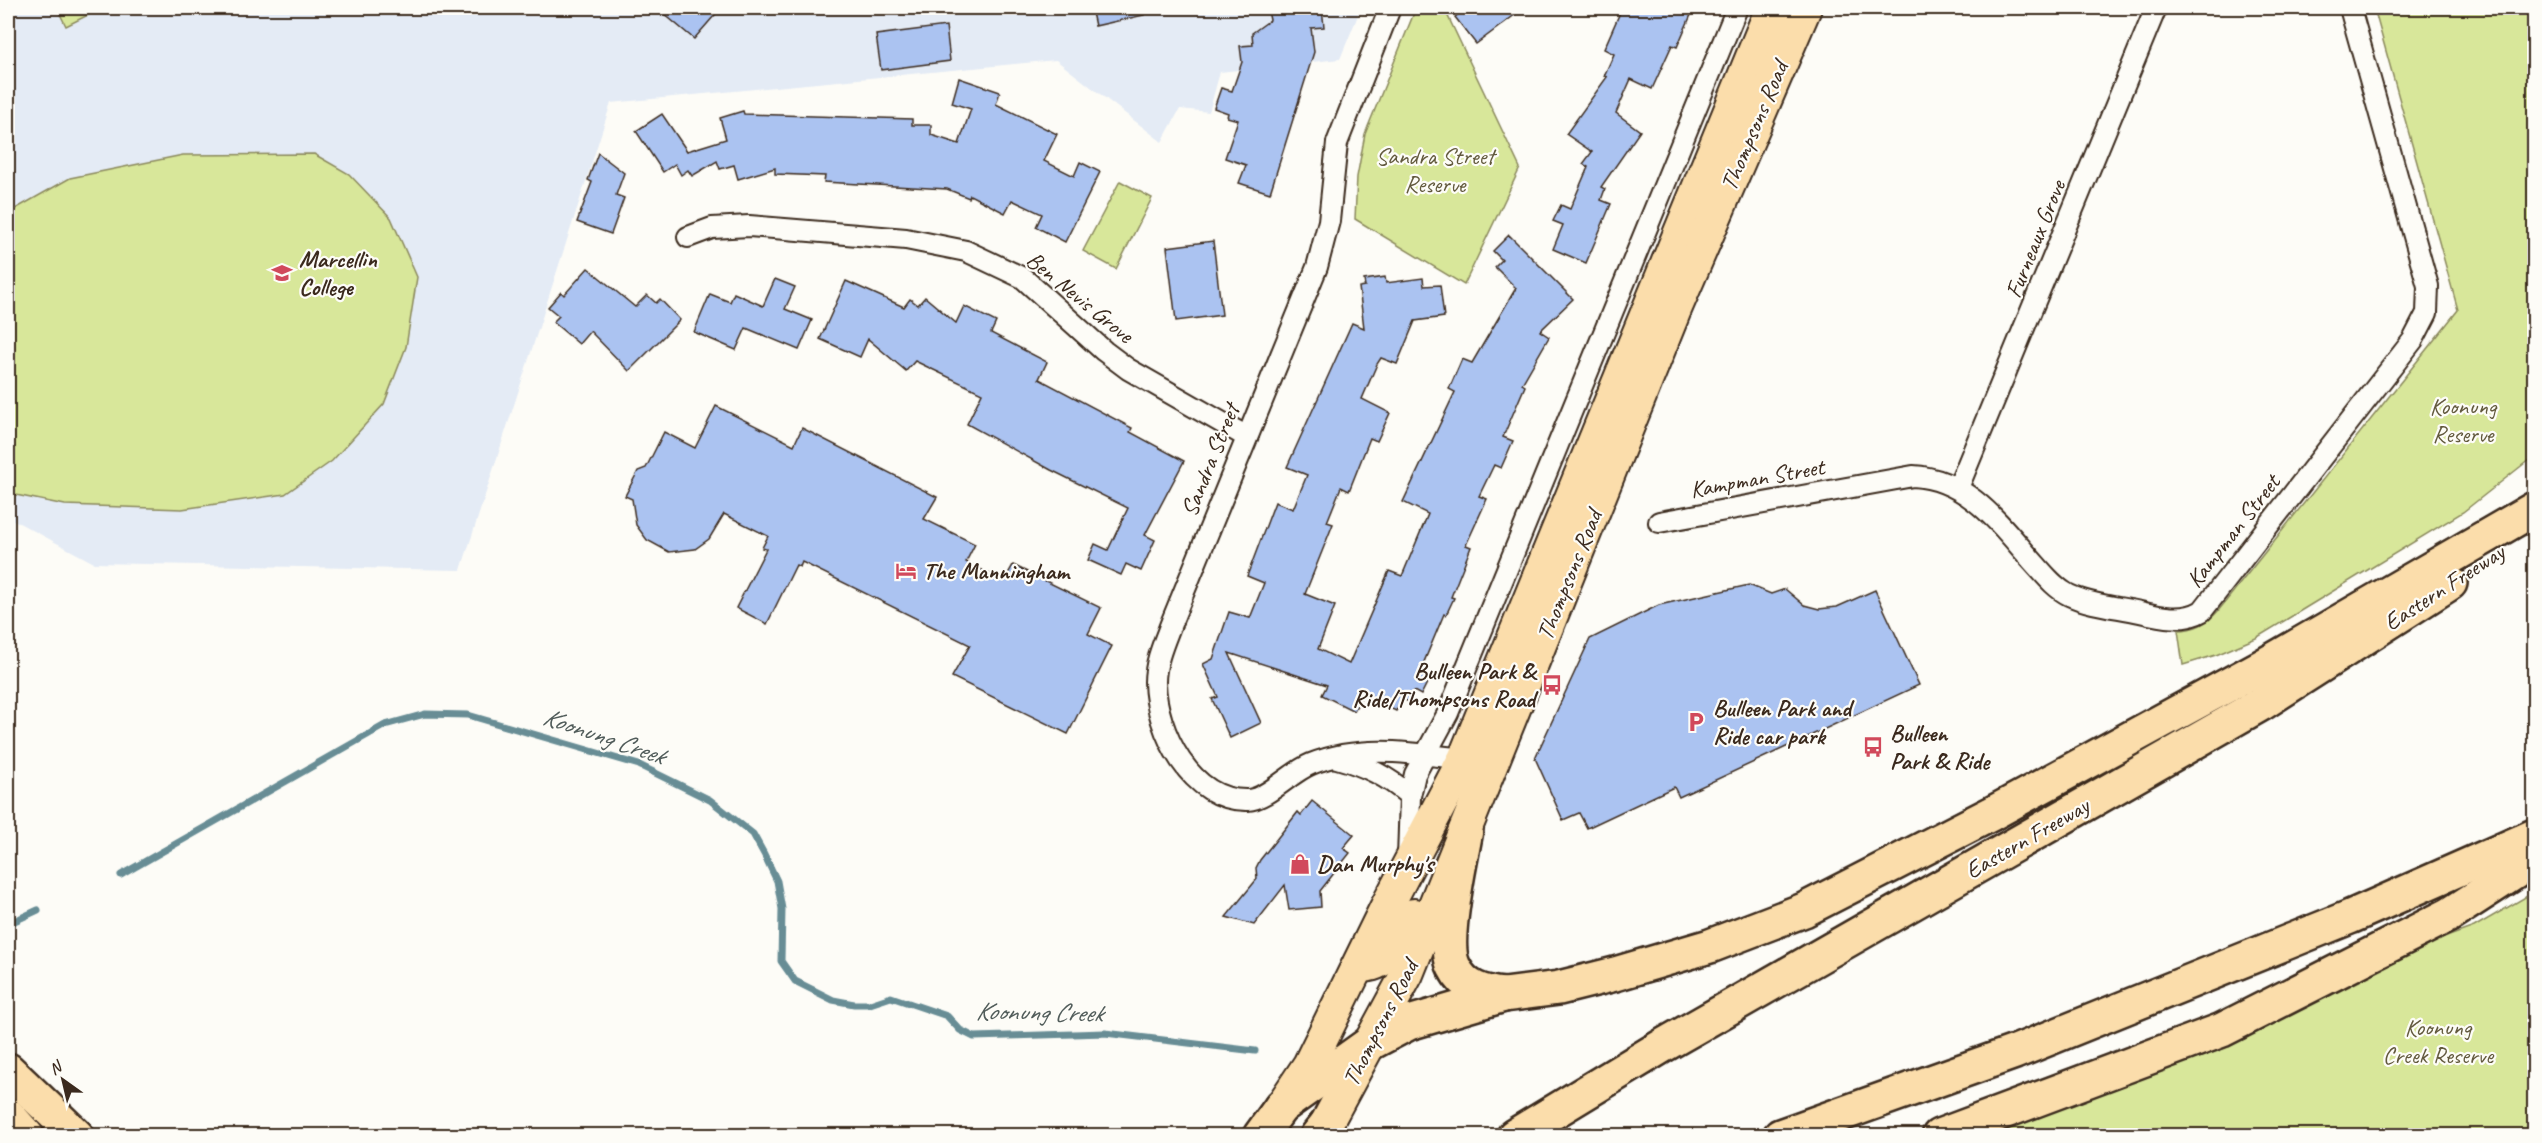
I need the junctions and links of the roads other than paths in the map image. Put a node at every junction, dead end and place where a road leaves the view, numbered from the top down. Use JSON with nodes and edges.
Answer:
{"nodes":[{"id":1,"x":1390,"y":8,"type":"edge"},
{"id":2,"x":1737,"y":8,"type":"edge"},
{"id":3,"x":1772,"y":8,"type":"edge"},
{"id":4,"x":1805,"y":8,"type":"edge"},
{"id":5,"x":2350,"y":8,"type":"edge"},
{"id":6,"x":2150,"y":10,"type":"edge"},
{"id":7,"x":688,"y":237,"type":"dead end"},
{"id":8,"x":1247,"y":437,"type":"junction"},
{"id":9,"x":1958,"y":488,"type":"junction"},
{"id":10,"x":2535,"y":508,"type":"edge"},
{"id":11,"x":1659,"y":522,"type":"dead end"},
{"id":12,"x":2535,"y":529,"type":"edge"},
{"id":13,"x":1424,"y":755,"type":"junction"},
{"id":14,"x":1337,"y":758,"type":"junction"},
{"id":15,"x":1464,"y":759,"type":"junction"},
{"id":16,"x":1410,"y":796,"type":"junction"},
{"id":17,"x":1466,"y":830,"type":"junction"},
{"id":18,"x":2535,"y":836,"type":"edge"},
{"id":19,"x":2535,"y":860,"type":"edge"},
{"id":20,"x":1408,"y":870,"type":"junction"},
{"id":21,"x":1359,"y":966,"type":"junction"},
{"id":22,"x":1504,"y":995,"type":"junction"},
{"id":23,"x":1369,"y":1044,"type":"junction"},
{"id":24,"x":8,"y":1070,"type":"edge"},
{"id":25,"x":1281,"y":1107,"type":"junction"},
{"id":26,"x":8,"y":1116,"type":"edge"},
{"id":27,"x":1321,"y":1131,"type":"edge"},
{"id":28,"x":27,"y":1136,"type":"edge"},
{"id":29,"x":77,"y":1136,"type":"edge"},
{"id":30,"x":1260,"y":1136,"type":"edge"},
{"id":31,"x":1514,"y":1136,"type":"edge"},
{"id":32,"x":1780,"y":1136,"type":"edge"},
{"id":33,"x":1938,"y":1136,"type":"edge"}],
"edges":[{"from":1,"to":8,"type":"street","name":"Sandra Street"},
{"from":2,"to":13,"type":"street","name":"Thompsons Road"},
{"from":3,"to":15,"type":"main road","name":"Thompsons Road"},
{"from":4,"to":17,"type":"main road","name":"Thompsons Road"},
{"from":5,"to":9,"type":"street","name":"Kampman Street"},
{"from":6,"to":9,"type":"street","name":"Furneaux Grove"},
{"from":7,"to":8,"type":"street","name":"Ben Nevis Grove"},
{"from":8,"to":14,"type":"street","name":"Sandra Street"},
{"from":9,"to":11,"type":"street","name":"Kampman Street"},
{"from":10,"to":22,"type":"highway"},
{"from":12,"to":31,"type":"highway","name":"Eastern Freeway"},
{"from":13,"to":14,"type":"street","name":"Sandra Street"},
{"from":13,"to":15,"type":"street","name":"Sandra Street"},
{"from":13,"to":16,"type":"street","name":"Thompsons Road"},
{"from":14,"to":16,"type":"street"},
{"from":15,"to":20,"type":"main road","name":"Thompsons Road"},
{"from":16,"to":20,"type":"street","name":"Thompsons Road"},
{"from":17,"to":21,"type":"main road"},
{"from":17,"to":22,"type":"highway"},
{"from":17,"to":23,"type":"main road","name":"Thompsons Road"},
{"from":18,"to":32,"type":"highway"},
{"from":19,"to":33,"type":"highway"},
{"from":20,"to":21,"type":"main road","name":"Thompsons Road"},
{"from":21,"to":25,"type":"main road","name":"Thompsons Road"},
{"from":22,"to":23,"type":"highway"},
{"from":23,"to":25,"type":"highway"},
{"from":23,"to":27,"type":"main road","name":"Thompsons Road"},
{"from":24,"to":29,"type":"highway"},
{"from":25,"to":30,"type":"highway","name":"Thompsons Road"},
{"from":26,"to":28,"type":"highway"}]}
